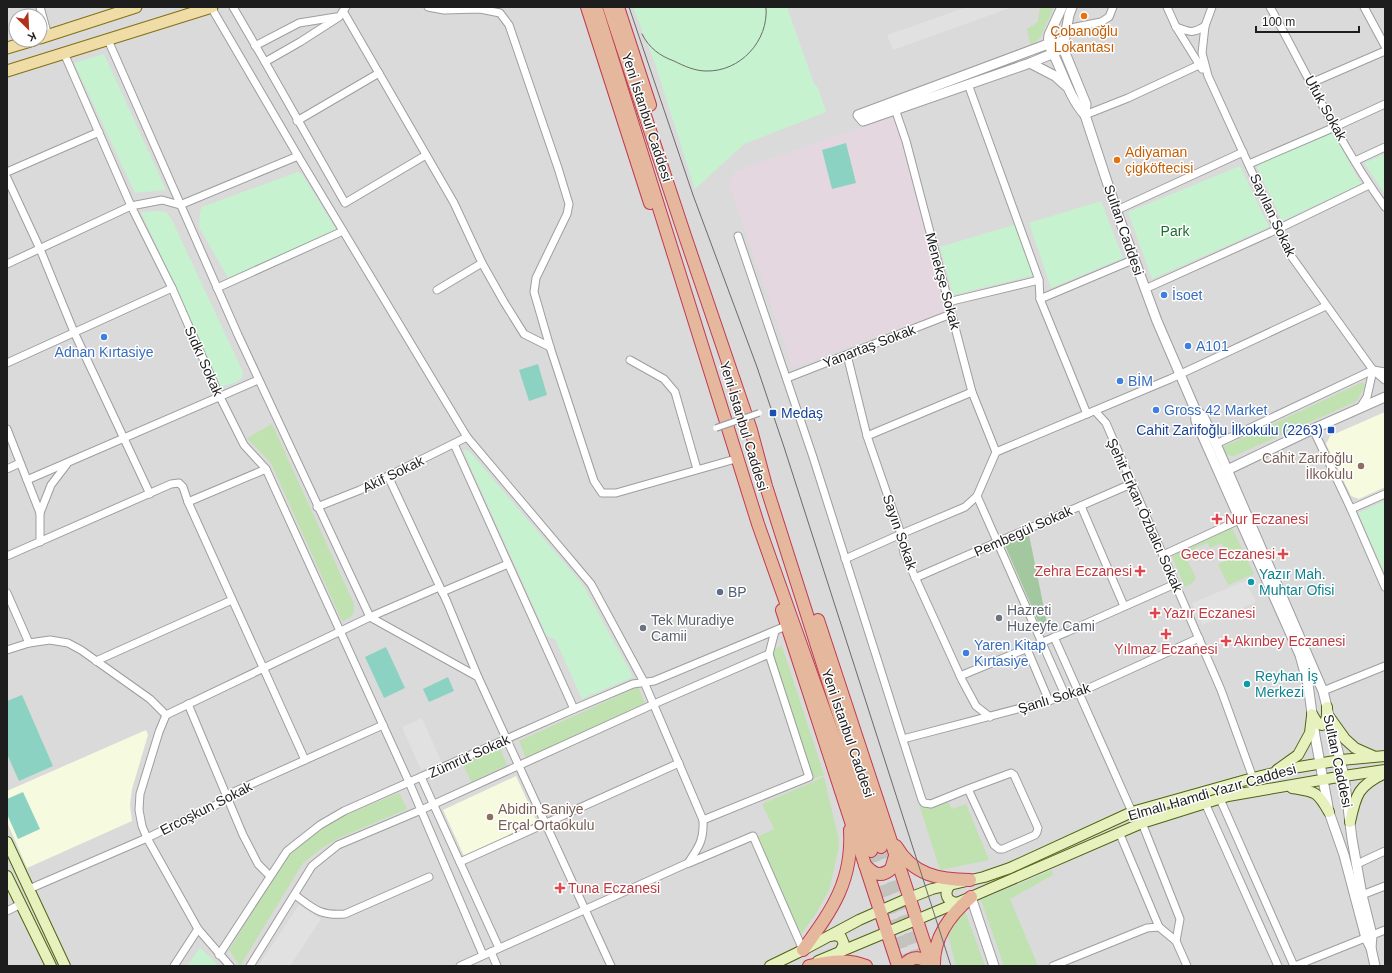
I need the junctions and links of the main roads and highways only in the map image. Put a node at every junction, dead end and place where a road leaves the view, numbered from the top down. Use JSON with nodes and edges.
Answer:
{"nodes":[{"id":1,"x":136,"y":7,"type":"edge"},
{"id":2,"x":211,"y":7,"type":"edge"},
{"id":3,"x":579,"y":7,"type":"edge"},
{"id":4,"x":587,"y":7,"type":"edge"},
{"id":5,"x":596,"y":7,"type":"edge"},
{"id":6,"x":609,"y":7,"type":"edge"},
{"id":7,"x":618,"y":7,"type":"edge"},
{"id":8,"x":48,"y":36,"type":"edge"},
{"id":9,"x":600,"y":50,"type":"junction"},
{"id":10,"x":7,"y":71,"type":"edge"},
{"id":11,"x":721,"y":340,"type":"junction"},
{"id":12,"x":703,"y":344,"type":"junction"},
{"id":13,"x":751,"y":430,"type":"junction"},
{"id":14,"x":758,"y":524,"type":"junction"},
{"id":15,"x":1327,"y":708,"type":"road end"},
{"id":16,"x":1330,"y":718,"type":"road end"},
{"id":17,"x":1373,"y":756,"type":"junction"},
{"id":18,"x":1385,"y":756,"type":"edge"},
{"id":19,"x":1385,"y":771,"type":"edge"},
{"id":20,"x":1272,"y":773,"type":"junction"},
{"id":21,"x":1284,"y":786,"type":"junction"},
{"id":22,"x":1329,"y":812,"type":"road end"},
{"id":23,"x":849,"y":815,"type":"junction"},
{"id":24,"x":1350,"y":822,"type":"road end"},
{"id":25,"x":887,"y":831,"type":"junction"},
{"id":26,"x":7,"y":842,"type":"edge"},
{"id":27,"x":895,"y":856,"type":"junction"},
{"id":28,"x":865,"y":865,"type":"junction"},
{"id":29,"x":7,"y":876,"type":"edge"},
{"id":30,"x":970,"y":880,"type":"junction"},
{"id":31,"x":950,"y":885,"type":"junction"},
{"id":32,"x":971,"y":897,"type":"junction"},
{"id":33,"x":909,"y":898,"type":"junction"},
{"id":34,"x":958,"y":903,"type":"junction"},
{"id":35,"x":880,"y":910,"type":"junction"},
{"id":36,"x":916,"y":920,"type":"junction"},
{"id":37,"x":887,"y":932,"type":"junction"},
{"id":38,"x":830,"y":936,"type":"junction"},
{"id":39,"x":803,"y":950,"type":"junction"},
{"id":40,"x":840,"y":952,"type":"junction"},
{"id":41,"x":51,"y":966,"type":"edge"},
{"id":42,"x":65,"y":966,"type":"edge"},
{"id":43,"x":770,"y":966,"type":"edge"},
{"id":44,"x":808,"y":966,"type":"edge"},
{"id":45,"x":866,"y":966,"type":"edge"},
{"id":46,"x":898,"y":966,"type":"edge"},
{"id":47,"x":904,"y":966,"type":"edge"},
{"id":48,"x":932,"y":966,"type":"edge"}],
"edges":[{"from":1,"to":8,"type":"main road"},
{"from":2,"to":10,"type":"main road"},
{"from":3,"to":9,"type":"highway"},
{"from":4,"to":9,"type":"highway"},
{"from":5,"to":12,"type":"highway","name":"Yeni İstanbul Caddesi"},
{"from":6,"to":11,"type":"highway","name":"Yeni İstanbul Caddesi"},
{"from":7,"to":11,"type":"highway"},
{"from":9,"to":12,"type":"highway"},
{"from":11,"to":13,"type":"highway","name":"Yeni İstanbul Caddesi"},
{"from":12,"to":14,"type":"highway","name":"Yeni İstanbul Caddesi"},
{"from":13,"to":14,"type":"highway","name":"Yeni İstanbul Caddesi"},
{"from":13,"to":25,"type":"highway"},
{"from":14,"to":23,"type":"highway"},
{"from":15,"to":20,"type":"main road"},
{"from":16,"to":17,"type":"main road"},
{"from":17,"to":18,"type":"main road","name":"Elmalı Hamdi Yazır Caddesi"},
{"from":17,"to":20,"type":"main road","name":"Elmalı Hamdi Yazır Caddesi"},
{"from":19,"to":21,"type":"main road","name":"Elmalı Hamdi Yazır Caddesi"},
{"from":19,"to":24,"type":"main road"},
{"from":20,"to":30,"type":"main road","name":"Elmalı Hamdi Yazır Caddesi"},
{"from":21,"to":22,"type":"main road"},
{"from":21,"to":32,"type":"main road","name":"Elmalı Hamdi Yazır Caddesi"},
{"from":23,"to":28,"type":"highway"},
{"from":23,"to":39,"type":"highway"},
{"from":25,"to":27,"type":"highway"},
{"from":25,"to":30,"type":"highway"},
{"from":26,"to":42,"type":"main road"},
{"from":27,"to":28,"type":"highway"},
{"from":27,"to":33,"type":"highway"},
{"from":28,"to":35,"type":"highway"},
{"from":29,"to":41,"type":"main road"},
{"from":30,"to":31,"type":"main road","name":"Elmalı Hamdi Yazır Caddesi"},
{"from":31,"to":33,"type":"main road","name":"Elmalı Hamdi Yazır Caddesi"},
{"from":31,"to":34,"type":"main road"},
{"from":32,"to":34,"type":"main road","name":"Elmalı Hamdi Yazır Caddesi"},
{"from":32,"to":48,"type":"highway"},
{"from":33,"to":35,"type":"main road","name":"Elmalı Hamdi Yazır Caddesi"},
{"from":33,"to":36,"type":"highway"},
{"from":34,"to":36,"type":"main road","name":"Elmalı Hamdi Yazır Caddesi"},
{"from":35,"to":37,"type":"highway"},
{"from":35,"to":38,"type":"main road","name":"Elmalı Hamdi Yazır Caddesi"},
{"from":36,"to":37,"type":"main road","name":"Elmalı Hamdi Yazır Caddesi"},
{"from":36,"to":48,"type":"highway"},
{"from":37,"to":40,"type":"main road","name":"Elmalı Hamdi Yazır Caddesi"},
{"from":37,"to":46,"type":"highway"},
{"from":38,"to":39,"type":"main road","name":"Elmalı Hamdi Yazır Caddesi"},
{"from":38,"to":40,"type":"main road"},
{"from":39,"to":43,"type":"main road","name":"Elmalı Hamdi Yazır Caddesi"},
{"from":40,"to":44,"type":"main road","name":"Elmalı Hamdi Yazır Caddesi"},
{"from":44,"to":45,"type":"highway"},
{"from":47,"to":48,"type":"highway"}]}
